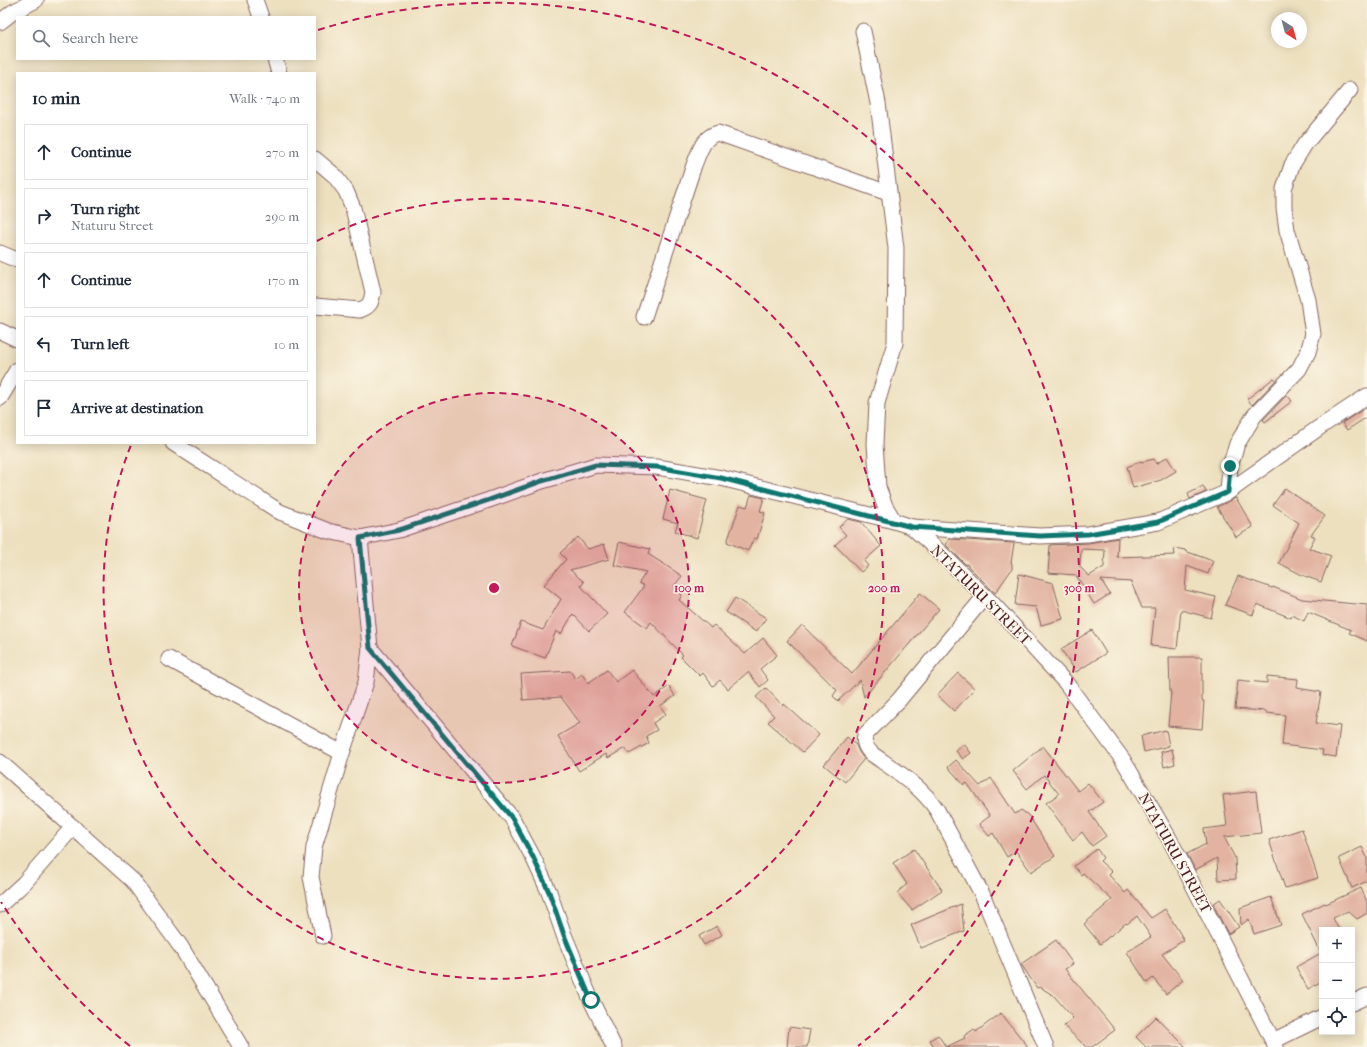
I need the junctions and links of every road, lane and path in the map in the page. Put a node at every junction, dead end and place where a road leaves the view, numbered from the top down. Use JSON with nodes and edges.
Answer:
{"nodes":[{"id":1,"x":36,"y":0,"type":"edge"},
{"id":2,"x":255,"y":0,"type":"edge"},
{"id":3,"x":261,"y":16,"type":"edge"},
{"id":4,"x":1,"y":19,"type":"edge"},
{"id":5,"x":863,"y":31,"type":"dead end"},
{"id":6,"x":275,"y":60,"type":"edge"},
{"id":7,"x":279,"y":72,"type":"edge"},
{"id":8,"x":1350,"y":90,"type":"dead end"},
{"id":9,"x":316,"y":160,"type":"edge"},
{"id":10,"x":888,"y":193,"type":"junction"},
{"id":11,"x":0,"y":253,"type":"edge"},
{"id":12,"x":16,"y":260,"type":"edge"},
{"id":13,"x":316,"y":306,"type":"edge"},
{"id":14,"x":644,"y":317,"type":"dead end"},
{"id":15,"x":0,"y":331,"type":"edge"},
{"id":16,"x":16,"y":339,"type":"edge"},
{"id":17,"x":16,"y":372,"type":"edge"},
{"id":18,"x":1367,"y":396,"type":"edge"},
{"id":19,"x":0,"y":398,"type":"edge"},
{"id":20,"x":175,"y":444,"type":"edge"},
{"id":21,"x":1228,"y":492,"type":"junction"},
{"id":22,"x":894,"y":521,"type":"junction"},
{"id":23,"x":912,"y":527,"type":"junction"},
{"id":24,"x":360,"y":538,"type":"junction"},
{"id":25,"x":985,"y":596,"type":"junction"},
{"id":26,"x":370,"y":648,"type":"junction"},
{"id":27,"x":169,"y":659,"type":"dead end"},
{"id":28,"x":342,"y":753,"type":"junction"},
{"id":29,"x":0,"y":762,"type":"edge"},
{"id":30,"x":73,"y":827,"type":"junction"},
{"id":31,"x":0,"y":905,"type":"edge"},
{"id":32,"x":323,"y":936,"type":"dead end"},
{"id":33,"x":1367,"y":996,"type":"edge"},
{"id":34,"x":1355,"y":1002,"type":"edge"},
{"id":35,"x":1319,"y":1020,"type":"edge"},
{"id":36,"x":1275,"y":1044,"type":"edge"},
{"id":37,"x":241,"y":1047,"type":"edge"},
{"id":38,"x":614,"y":1047,"type":"edge"},
{"id":39,"x":1046,"y":1047,"type":"edge"}],
"edges":[{"from":1,"to":4,"type":"street"},
{"from":2,"to":3,"type":"street"},
{"from":5,"to":10,"type":"street"},
{"from":6,"to":7,"type":"street"},
{"from":8,"to":21,"type":"street"},
{"from":9,"to":13,"type":"street"},
{"from":10,"to":14,"type":"street"},
{"from":10,"to":22,"type":"street"},
{"from":11,"to":12,"type":"street"},
{"from":15,"to":16,"type":"street"},
{"from":17,"to":19,"type":"street"},
{"from":18,"to":21,"type":"street"},
{"from":20,"to":24,"type":"street","name":"NTATURU STREET"},
{"from":21,"to":23,"type":"street"},
{"from":22,"to":23,"type":"street","name":"NTATURU STREET"},
{"from":22,"to":24,"type":"street","name":"NTATURU STREET"},
{"from":23,"to":25,"type":"street","name":"NTATURU STREET"},
{"from":24,"to":26,"type":"street"},
{"from":25,"to":36,"type":"street","name":"NTATURU STREET"},
{"from":25,"to":39,"type":"street"},
{"from":26,"to":28,"type":"street"},
{"from":26,"to":38,"type":"street"},
{"from":27,"to":28,"type":"street"},
{"from":28,"to":32,"type":"street"},
{"from":29,"to":30,"type":"street"},
{"from":30,"to":31,"type":"street"},
{"from":30,"to":37,"type":"street"},
{"from":33,"to":34,"type":"street"},
{"from":35,"to":36,"type":"street"}]}
